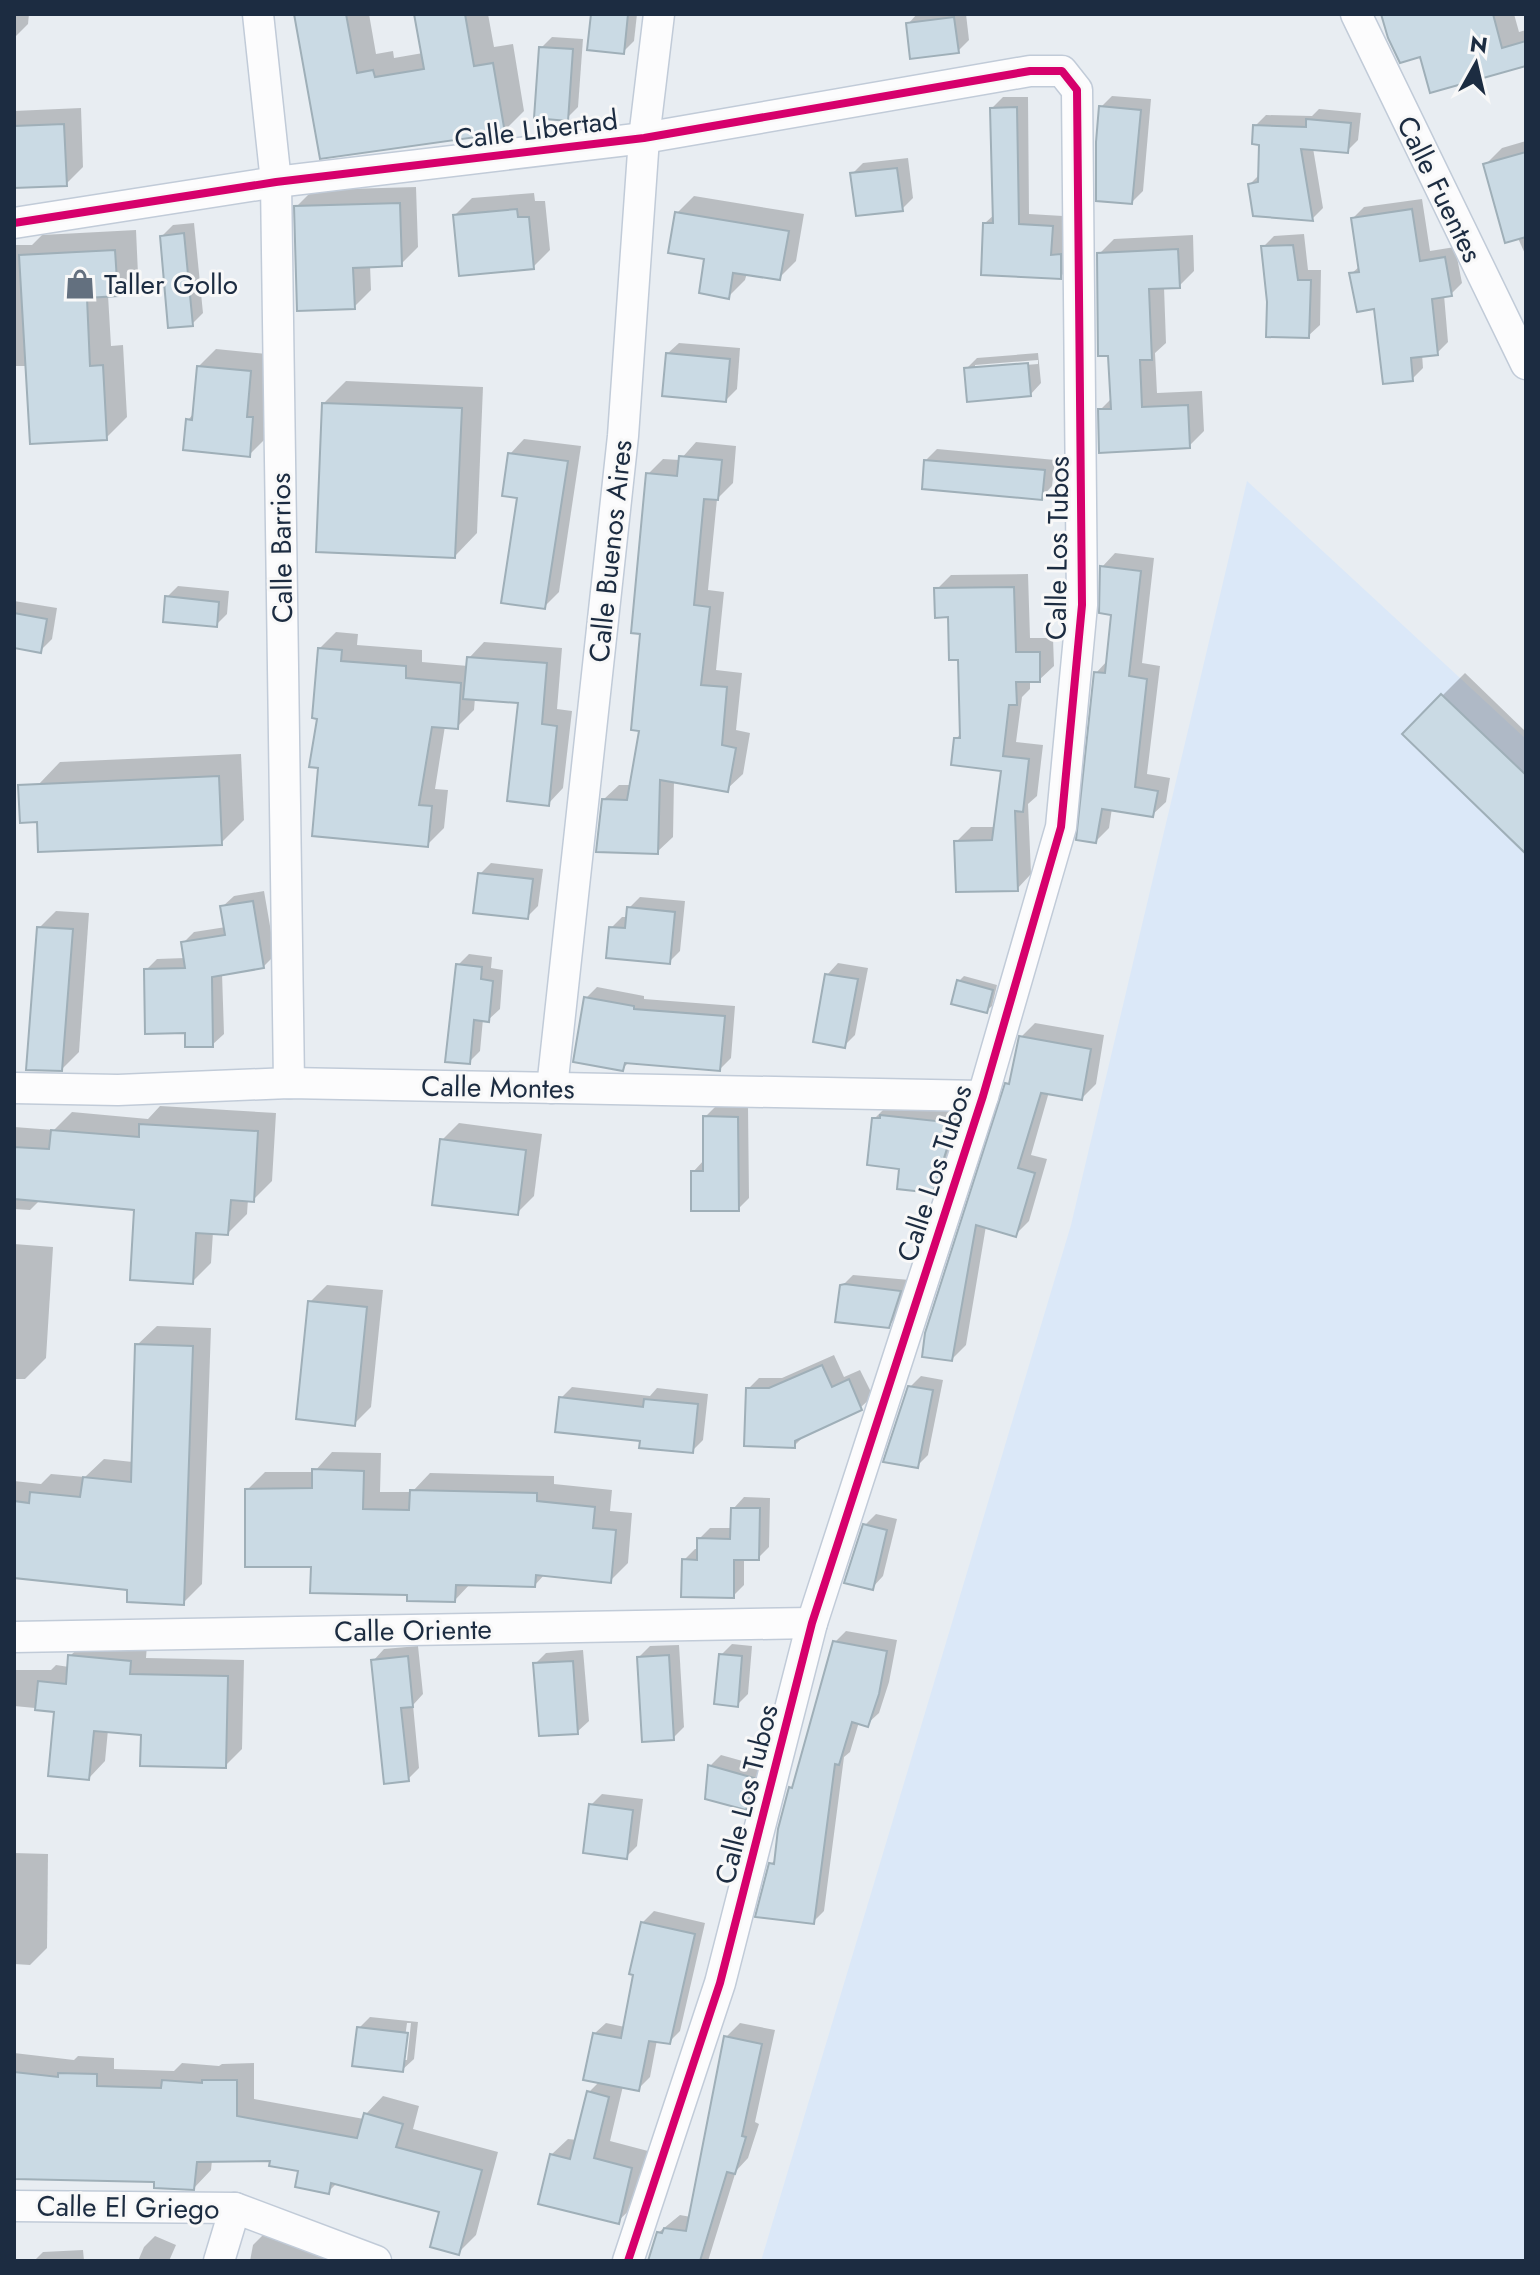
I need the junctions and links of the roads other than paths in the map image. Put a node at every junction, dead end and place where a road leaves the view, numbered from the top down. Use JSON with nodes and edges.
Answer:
{"nodes":[{"id":1,"x":258,"y":14,"type":"edge"},
{"id":2,"x":659,"y":14,"type":"edge"},
{"id":3,"x":1356,"y":14,"type":"edge"},
{"id":4,"x":1062,"y":71,"type":"joint"},
{"id":5,"x":644,"y":138,"type":"junction"},
{"id":6,"x":276,"y":182,"type":"junction"},
{"id":7,"x":14,"y":223,"type":"edge"},
{"id":8,"x":1526,"y":364,"type":"edge"},
{"id":9,"x":289,"y":1083,"type":"junction"},
{"id":10,"x":14,"y":1088,"type":"edge"},
{"id":11,"x":552,"y":1088,"type":"junction"},
{"id":12,"x":983,"y":1096,"type":"junction"},
{"id":13,"x":812,"y":1623,"type":"junction"},
{"id":14,"x":14,"y":1637,"type":"edge"},
{"id":15,"x":14,"y":2206,"type":"edge"},
{"id":16,"x":235,"y":2208,"type":"junction"},
{"id":17,"x":219,"y":2261,"type":"edge"},
{"id":18,"x":376,"y":2261,"type":"edge"},
{"id":19,"x":628,"y":2261,"type":"edge"}],
"edges":[{"from":1,"to":6,"type":"street","name":"Calle Barrios"},
{"from":2,"to":5,"type":"street","name":"Calle Buenos Aires"},
{"from":3,"to":8,"type":"street","name":"Calle Fuentes"},
{"from":4,"to":5,"type":"street","name":"Calle Libertad"},
{"from":4,"to":12,"type":"street","name":"Calle Los Tubos"},
{"from":5,"to":6,"type":"street","name":"Calle Libertad"},
{"from":5,"to":11,"type":"street","name":"Calle Buenos Aires"},
{"from":6,"to":7,"type":"street","name":"Calle Libertad"},
{"from":6,"to":9,"type":"street","name":"Calle Barrios"},
{"from":9,"to":10,"type":"street","name":"Calle Montes"},
{"from":9,"to":11,"type":"street","name":"Calle Montes"},
{"from":11,"to":12,"type":"street","name":"Calle Montes"},
{"from":12,"to":13,"type":"street","name":"Calle Los Tubos"},
{"from":13,"to":14,"type":"street","name":"Calle Oriente"},
{"from":13,"to":19,"type":"street","name":"Calle Los Tubos"},
{"from":15,"to":16,"type":"street","name":"Calle El Griego"},
{"from":16,"to":17,"type":"street"},
{"from":16,"to":18,"type":"street","name":"Calle El Griego"}]}
